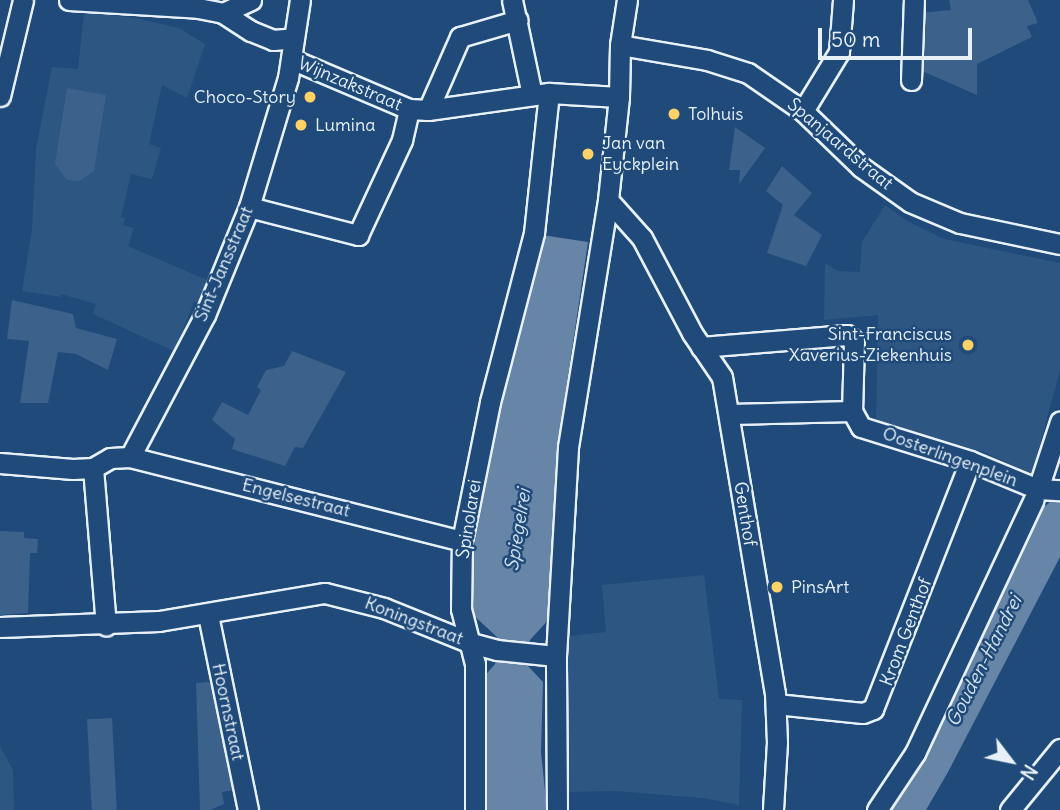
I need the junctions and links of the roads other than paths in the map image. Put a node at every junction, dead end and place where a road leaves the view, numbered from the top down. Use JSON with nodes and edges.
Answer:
{"nodes":[{"id":1,"x":23,"y":0,"type":"edge"},
{"id":2,"x":69,"y":0,"type":"edge"},
{"id":3,"x":251,"y":0,"type":"edge"},
{"id":4,"x":300,"y":0,"type":"edge"},
{"id":5,"x":512,"y":0,"type":"edge"},
{"id":6,"x":628,"y":0,"type":"edge"},
{"id":7,"x":843,"y":0,"type":"edge"},
{"id":8,"x":914,"y":0,"type":"edge"},
{"id":9,"x":158,"y":2,"type":"edge"},
{"id":10,"x":223,"y":13,"type":"junction"},
{"id":11,"x":518,"y":20,"type":"junction"},
{"id":12,"x":294,"y":38,"type":"junction"},
{"id":13,"x":620,"y":45,"type":"junction"},
{"id":14,"x":291,"y":59,"type":"junction"},
{"id":15,"x":911,"y":80,"type":"dead end"},
{"id":16,"x":541,"y":94,"type":"junction"},
{"id":17,"x":0,"y":96,"type":"edge"},
{"id":18,"x":619,"y":97,"type":"junction"},
{"id":19,"x":419,"y":110,"type":"junction"},
{"id":20,"x":803,"y":111,"type":"junction"},
{"id":21,"x":608,"y":200,"type":"junction"},
{"id":22,"x":249,"y":207,"type":"junction"},
{"id":23,"x":1060,"y":244,"type":"edge"},
{"id":24,"x":701,"y":346,"type":"junction"},
{"id":25,"x":852,"y":411,"type":"junction"},
{"id":26,"x":730,"y":414,"type":"junction"},
{"id":27,"x":1060,"y":422,"type":"edge"},
{"id":28,"x":130,"y":457,"type":"junction"},
{"id":29,"x":970,"y":461,"type":"junction"},
{"id":30,"x":0,"y":463,"type":"edge"},
{"id":31,"x":93,"y":468,"type":"junction"},
{"id":32,"x":1047,"y":492,"type":"edge"},
{"id":33,"x":462,"y":541,"type":"junction"},
{"id":34,"x":208,"y":615,"type":"junction"},
{"id":35,"x":106,"y":625,"type":"junction"},
{"id":36,"x":0,"y":627,"type":"edge"},
{"id":37,"x":471,"y":643,"type":"junction"},
{"id":38,"x":556,"y":656,"type":"junction"},
{"id":39,"x":776,"y":704,"type":"junction"},
{"id":40,"x":1060,"y":749,"type":"edge"},
{"id":41,"x":248,"y":810,"type":"edge"},
{"id":42,"x":475,"y":810,"type":"edge"},
{"id":43,"x":557,"y":810,"type":"edge"},
{"id":44,"x":773,"y":810,"type":"edge"},
{"id":45,"x":877,"y":810,"type":"edge"},
{"id":46,"x":1010,"y":810,"type":"edge"}],
"edges":[{"from":1,"to":17,"type":"street"},
{"from":2,"to":9,"type":"street"},
{"from":3,"to":10,"type":"street"},
{"from":4,"to":12,"type":"street","name":"Sint-Jansstraat"},
{"from":5,"to":11,"type":"street"},
{"from":6,"to":13,"type":"street"},
{"from":7,"to":20,"type":"street"},
{"from":8,"to":15,"type":"street"},
{"from":9,"to":10,"type":"street"},
{"from":10,"to":12,"type":"street"},
{"from":11,"to":16,"type":"street"},
{"from":11,"to":19,"type":"street"},
{"from":12,"to":14,"type":"street","name":"Sint-Jansstraat"},
{"from":13,"to":18,"type":"street"},
{"from":13,"to":20,"type":"street","name":"Spanjaardstraat"},
{"from":14,"to":19,"type":"street","name":"Wijnzakstraat"},
{"from":14,"to":22,"type":"street","name":"Sint-Jansstraat"},
{"from":16,"to":18,"type":"street"},
{"from":16,"to":19,"type":"street"},
{"from":16,"to":33,"type":"street","name":"Spinolarei"},
{"from":18,"to":21,"type":"street"},
{"from":19,"to":22,"type":"street"},
{"from":20,"to":23,"type":"street","name":"Spanjaardstraat"},
{"from":21,"to":24,"type":"street","name":"Genthof"},
{"from":21,"to":38,"type":"street"},
{"from":22,"to":28,"type":"street","name":"Sint-Jansstraat"},
{"from":24,"to":25,"type":"street"},
{"from":24,"to":26,"type":"street","name":"Genthof"},
{"from":25,"to":26,"type":"street"},
{"from":25,"to":29,"type":"street","name":"Oosterlingenplein"},
{"from":26,"to":39,"type":"street","name":"Genthof"},
{"from":27,"to":32,"type":"street"},
{"from":28,"to":31,"type":"street"},
{"from":28,"to":33,"type":"street","name":"Engelsestraat"},
{"from":29,"to":32,"type":"street","name":"Oosterlingenplein"},
{"from":29,"to":39,"type":"street","name":"Krom Genthof"},
{"from":30,"to":31,"type":"street"},
{"from":31,"to":35,"type":"street"},
{"from":32,"to":45,"type":"street"},
{"from":33,"to":37,"type":"street","name":"Spinolarei"},
{"from":34,"to":35,"type":"street","name":"Koningstraat"},
{"from":34,"to":37,"type":"street","name":"Koningstraat"},
{"from":34,"to":41,"type":"street","name":"Hoornstraat"},
{"from":35,"to":36,"type":"street","name":"Koningstraat"},
{"from":37,"to":38,"type":"street","name":"Koningstraat"},
{"from":37,"to":42,"type":"street","name":"Spinolarei"},
{"from":38,"to":43,"type":"street"},
{"from":39,"to":44,"type":"street","name":"Genthof"},
{"from":40,"to":46,"type":"street"}]}
